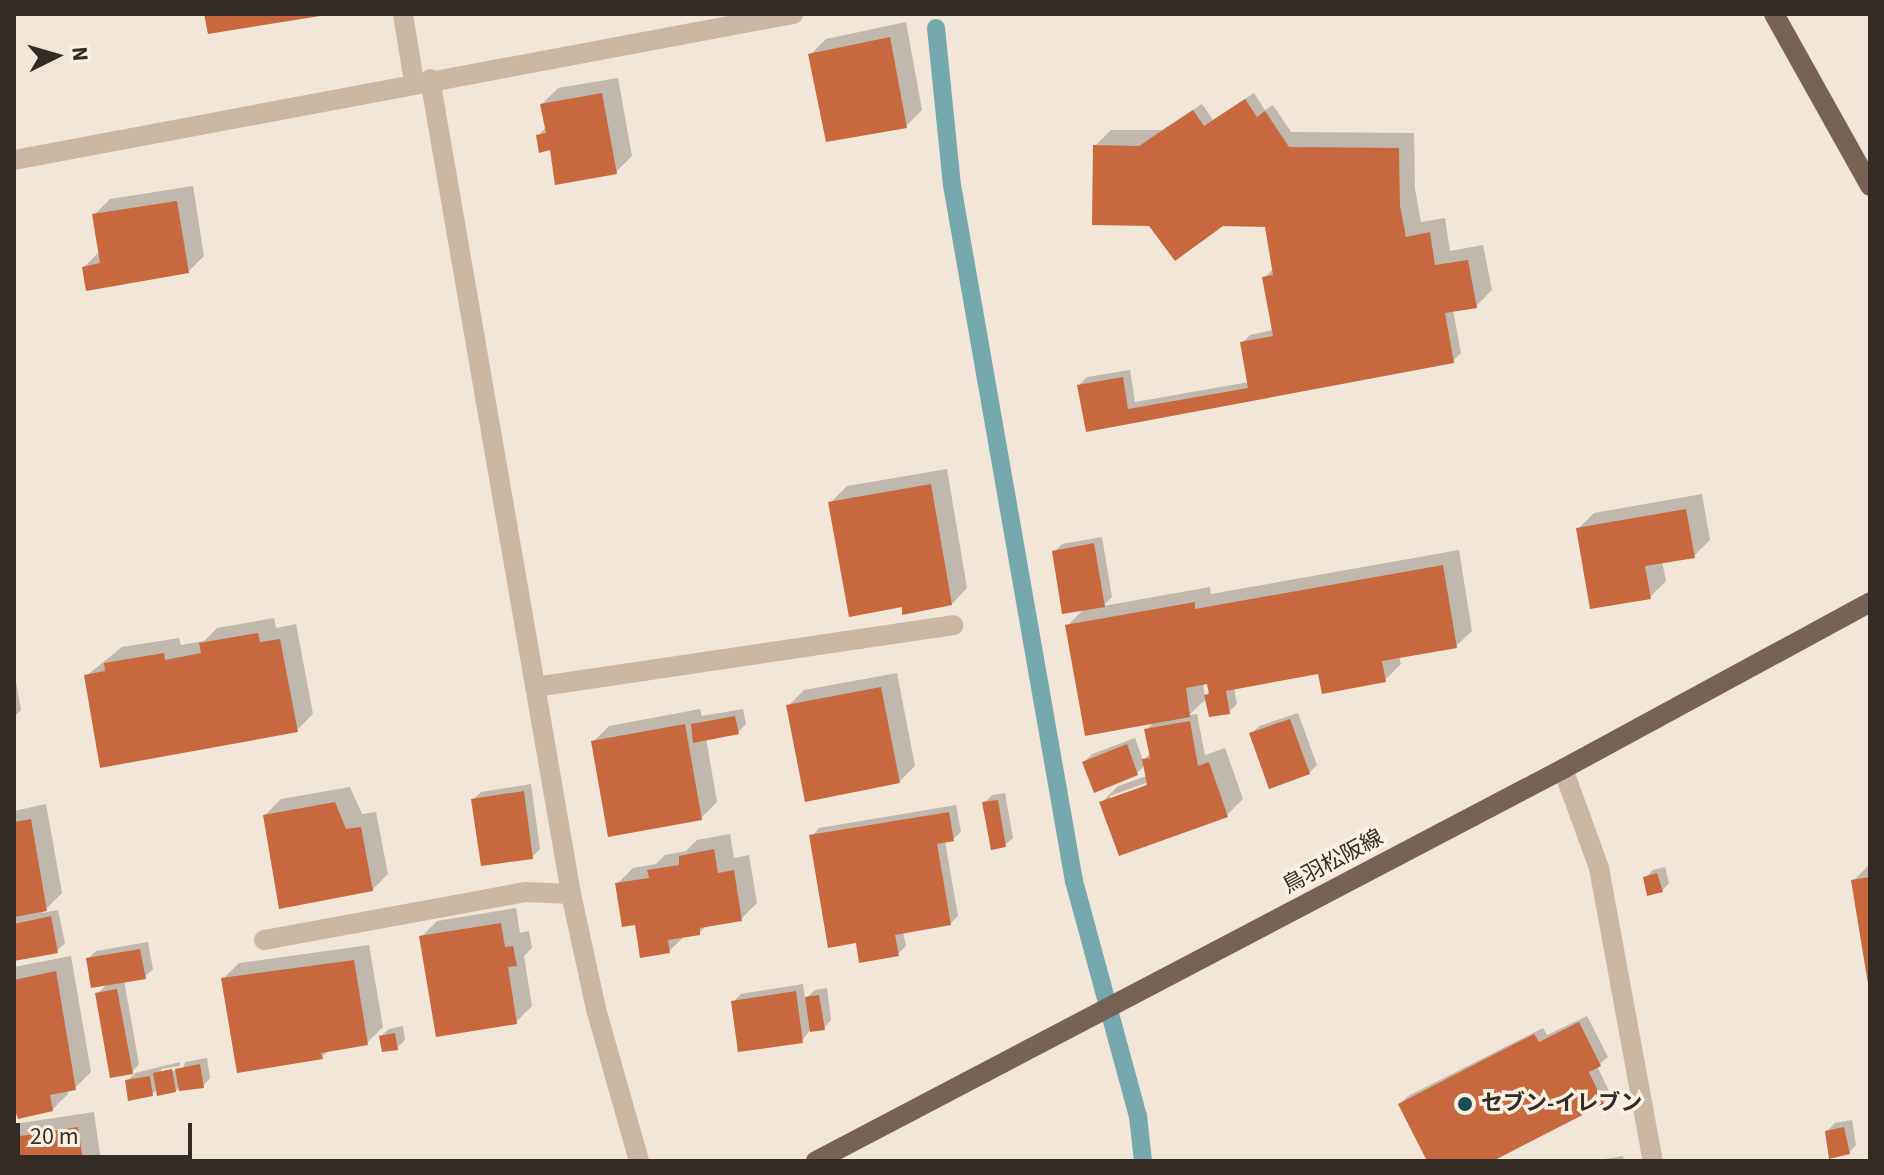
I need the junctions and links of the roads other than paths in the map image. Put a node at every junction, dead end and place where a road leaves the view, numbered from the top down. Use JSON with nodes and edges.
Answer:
{"nodes":[{"id":1,"x":403,"y":14,"type":"edge"},
{"id":2,"x":793,"y":14,"type":"edge"},
{"id":3,"x":1774,"y":14,"type":"edge"},
{"id":4,"x":422,"y":81,"type":"junction"},
{"id":5,"x":14,"y":160,"type":"edge"},
{"id":6,"x":1870,"y":186,"type":"edge"},
{"id":7,"x":1870,"y":602,"type":"edge"},
{"id":8,"x":953,"y":625,"type":"dead end"},
{"id":9,"x":535,"y":687,"type":"junction"},
{"id":10,"x":1563,"y":769,"type":"junction"},
{"id":11,"x":571,"y":894,"type":"junction"},
{"id":12,"x":264,"y":940,"type":"dead end"},
{"id":13,"x":639,"y":1161,"type":"edge"},
{"id":14,"x":816,"y":1161,"type":"edge"},
{"id":15,"x":1653,"y":1161,"type":"edge"}],
"edges":[{"from":1,"to":4,"type":"street"},
{"from":2,"to":4,"type":"street"},
{"from":3,"to":6,"type":"main road"},
{"from":4,"to":5,"type":"street"},
{"from":4,"to":9,"type":"street"},
{"from":7,"to":10,"type":"main road","name":"鳥羽松阪線"},
{"from":8,"to":9,"type":"street"},
{"from":9,"to":11,"type":"street"},
{"from":10,"to":14,"type":"main road","name":"鳥羽松阪線"},
{"from":10,"to":15,"type":"street"},
{"from":11,"to":12,"type":"street"},
{"from":11,"to":13,"type":"street"}]}
